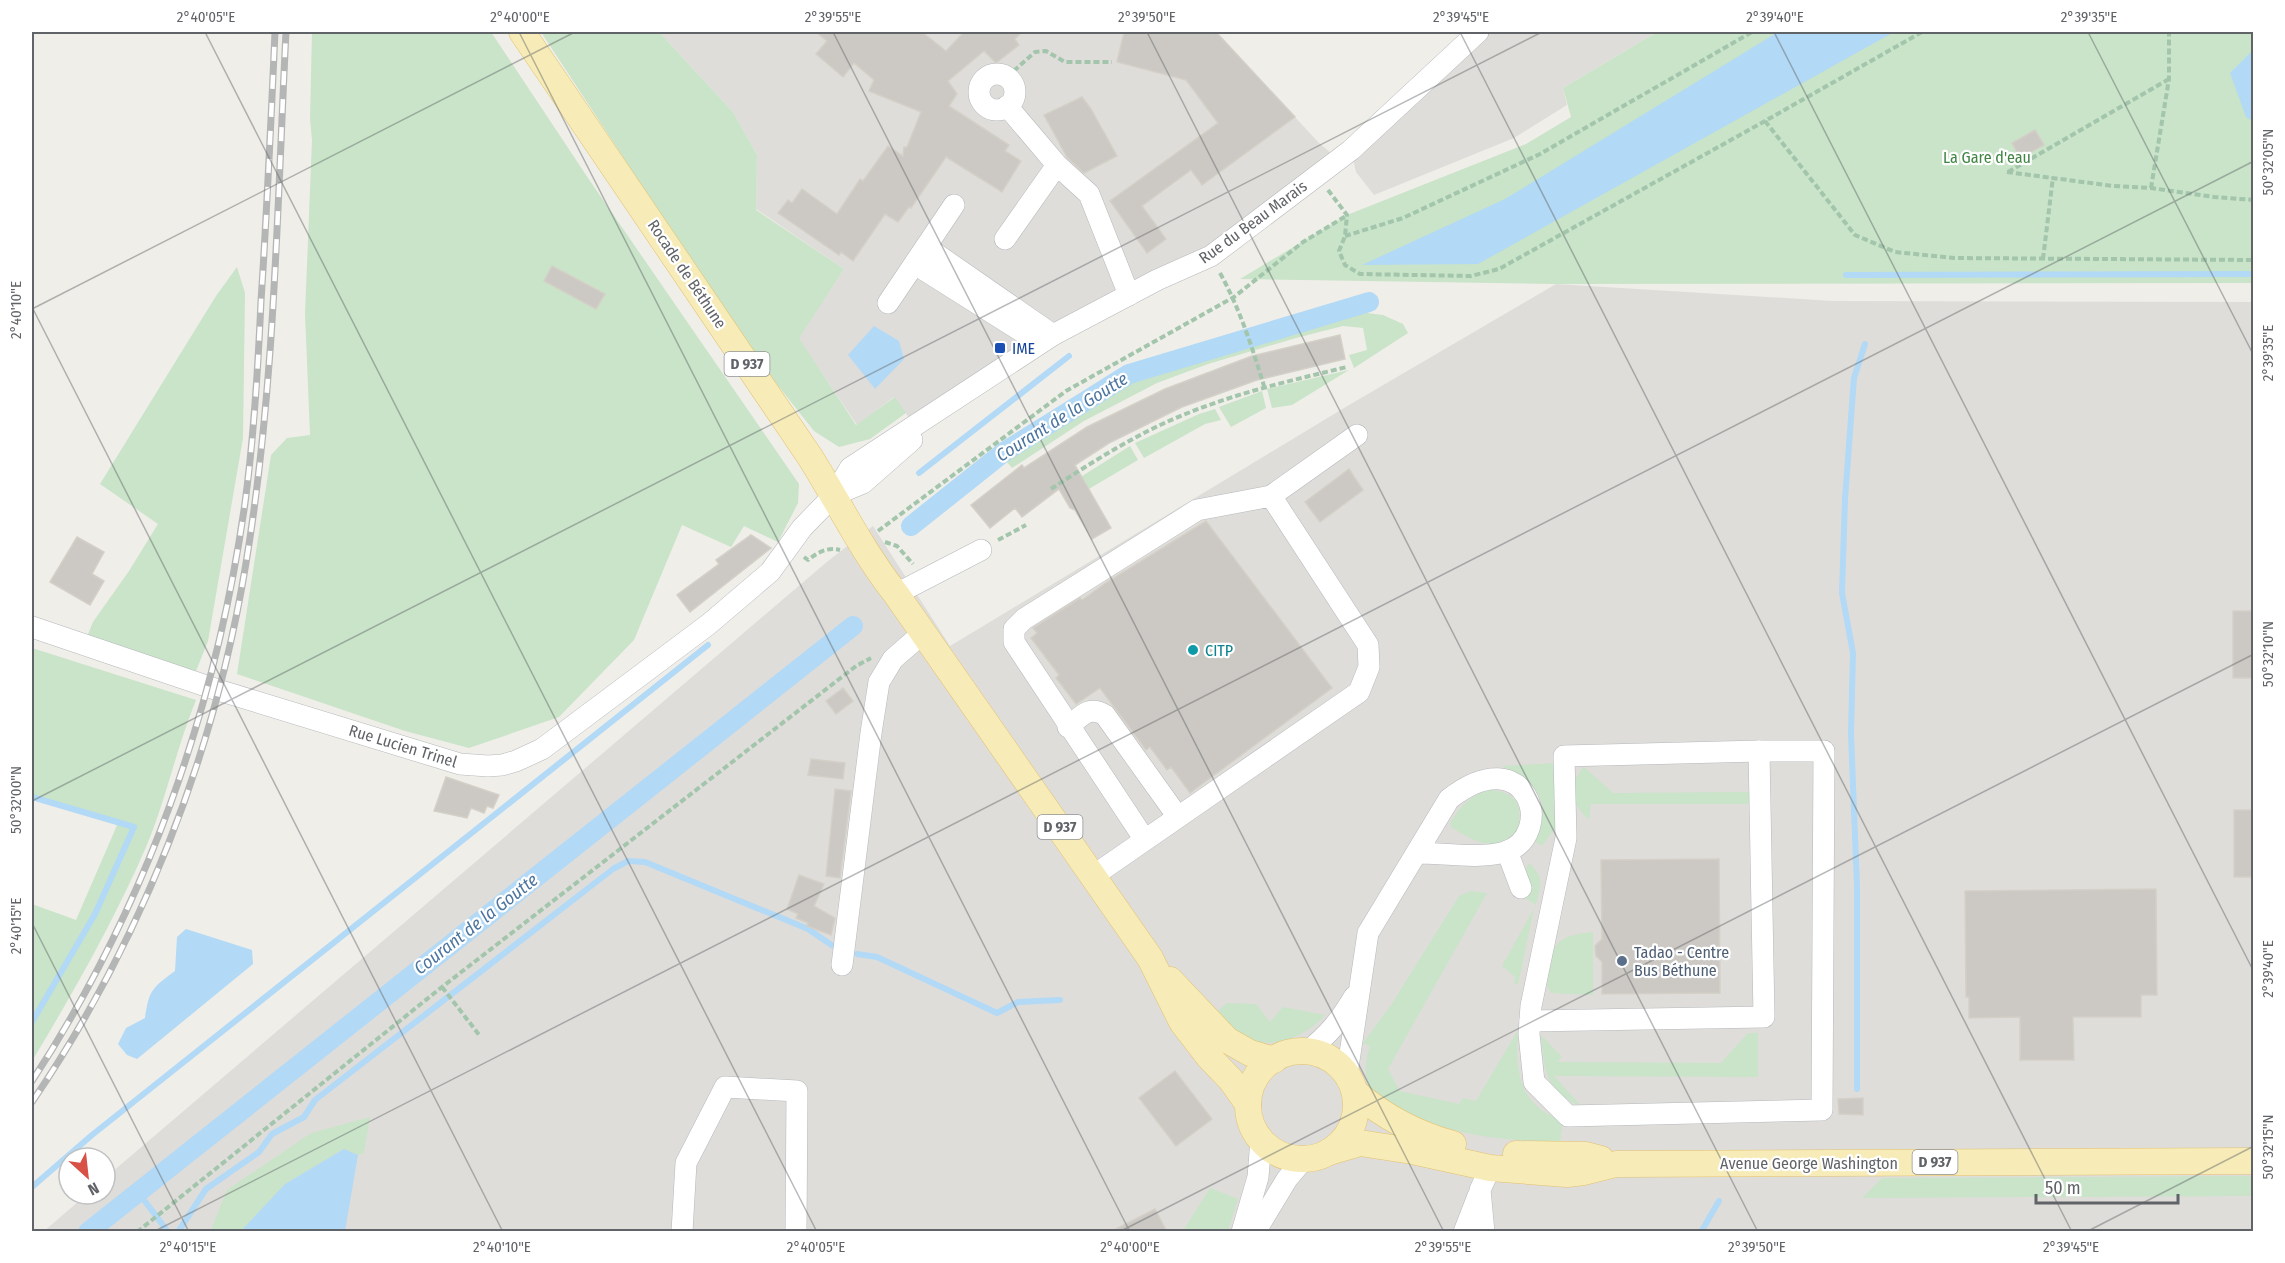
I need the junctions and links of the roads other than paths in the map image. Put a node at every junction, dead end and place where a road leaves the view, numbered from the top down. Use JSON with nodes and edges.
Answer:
{"nodes":[{"id":1,"x":522,"y":32,"type":"edge"},
{"id":2,"x":1478,"y":32,"type":"edge"},
{"id":3,"x":1007,"y":106,"type":"junction"},
{"id":4,"x":1057,"y":165,"type":"junction"},
{"id":5,"x":954,"y":205,"type":"dead end"},
{"id":6,"x":1005,"y":238,"type":"dead end"},
{"id":7,"x":920,"y":255,"type":"junction"},
{"id":8,"x":1129,"y":295,"type":"junction"},
{"id":9,"x":888,"y":303,"type":"dead end"},
{"id":10,"x":1047,"y":339,"type":"junction"},
{"id":11,"x":1357,"y":435,"type":"dead end"},
{"id":12,"x":834,"y":495,"type":"junction"},
{"id":13,"x":1271,"y":496,"type":"junction"},
{"id":14,"x":981,"y":550,"type":"road end"},
{"id":15,"x":896,"y":594,"type":"junction"},
{"id":16,"x":32,"y":627,"type":"edge"},
{"id":17,"x":923,"y":633,"type":"junction"},
{"id":18,"x":1068,"y":727,"type":"junction"},
{"id":19,"x":1759,"y":751,"type":"junction"},
{"id":20,"x":1178,"y":817,"type":"junction"},
{"id":21,"x":1145,"y":840,"type":"junction"},
{"id":22,"x":1507,"y":851,"type":"junction"},
{"id":23,"x":1417,"y":853,"type":"junction"},
{"id":24,"x":1094,"y":876,"type":"junction"},
{"id":25,"x":1521,"y":888,"type":"dead end"},
{"id":26,"x":1150,"y":958,"type":"junction"},
{"id":27,"x":842,"y":965,"type":"dead end"},
{"id":28,"x":1359,"y":988,"type":"junction"},
{"id":29,"x":1530,"y":1021,"type":"junction"},
{"id":30,"x":1307,"y":1052,"type":"junction"},
{"id":31,"x":1274,"y":1060,"type":"junction"},
{"id":32,"x":1351,"y":1083,"type":"junction"},
{"id":33,"x":1248,"y":1104,"type":"junction"},
{"id":34,"x":1261,"y":1140,"type":"junction"},
{"id":35,"x":1329,"y":1152,"type":"junction"},
{"id":36,"x":1304,"y":1159,"type":"junction"},
{"id":37,"x":2253,"y":1161,"type":"edge"},
{"id":38,"x":1616,"y":1164,"type":"junction"},
{"id":39,"x":1485,"y":1179,"type":"junction"},
{"id":40,"x":682,"y":1232,"type":"edge"},
{"id":41,"x":796,"y":1232,"type":"edge"},
{"id":42,"x":1242,"y":1232,"type":"edge"},
{"id":43,"x":1255,"y":1232,"type":"edge"},
{"id":44,"x":1464,"y":1232,"type":"edge"},
{"id":45,"x":1484,"y":1232,"type":"edge"}],
"edges":[{"from":1,"to":12,"type":"main road","name":"Rocade de Béthune","number":"D 937"},
{"from":2,"to":8,"type":"street","name":"Rue du Beau Marais"},
{"from":3,"to":3,"type":"street"},
{"from":3,"to":4,"type":"street"},
{"from":4,"to":6,"type":"street"},
{"from":4,"to":8,"type":"street"},
{"from":5,"to":7,"type":"street"},
{"from":7,"to":9,"type":"street"},
{"from":7,"to":10,"type":"street"},
{"from":8,"to":10,"type":"street","name":"Rue du Beau Marais"},
{"from":10,"to":12,"type":"street","name":"Rue du Beau Marais"},
{"from":11,"to":13,"type":"street"},
{"from":12,"to":15,"type":"main road","name":"Rocade de Béthune","number":"D 937"},
{"from":12,"to":16,"type":"street","name":"Rue Lucien Trinel"},
{"from":13,"to":18,"type":"street"},
{"from":13,"to":20,"type":"street"},
{"from":14,"to":15,"type":"street"},
{"from":15,"to":17,"type":"main road","name":"Rocade de Béthune","number":"D 937"},
{"from":17,"to":24,"type":"main road","name":"Rocade de Béthune","number":"D 937"},
{"from":17,"to":27,"type":"street"},
{"from":18,"to":20,"type":"street"},
{"from":18,"to":21,"type":"street"},
{"from":19,"to":29,"type":"street"},
{"from":19,"to":29,"type":"street"},
{"from":19,"to":29,"type":"street"},
{"from":20,"to":21,"type":"street"},
{"from":21,"to":24,"type":"street"},
{"from":22,"to":23,"type":"street"},
{"from":22,"to":23,"type":"street"},
{"from":22,"to":25,"type":"street"},
{"from":23,"to":28,"type":"street"},
{"from":24,"to":26,"type":"main road","number":"D 937"},
{"from":26,"to":31,"type":"main road","number":"D 937"},
{"from":26,"to":33,"type":"main road","number":"D 937"},
{"from":28,"to":30,"type":"street"},
{"from":28,"to":32,"type":"street"},
{"from":30,"to":31,"type":"main road"},
{"from":30,"to":32,"type":"main road"},
{"from":31,"to":33,"type":"main road"},
{"from":32,"to":35,"type":"main road"},
{"from":32,"to":38,"type":"main road","name":"Avenue George Washington","number":"D 937"},
{"from":33,"to":34,"type":"main road"},
{"from":34,"to":36,"type":"main road"},
{"from":34,"to":42,"type":"street"},
{"from":35,"to":36,"type":"main road"},
{"from":35,"to":39,"type":"main road","name":"Avenue George Washington","number":"D 937"},
{"from":36,"to":43,"type":"street"},
{"from":37,"to":38,"type":"main road","name":"Avenue George Washington","number":"D 937"},
{"from":38,"to":39,"type":"main road","name":"Avenue George Washington","number":"D 937"},
{"from":39,"to":44,"type":"street"},
{"from":39,"to":45,"type":"street"},
{"from":40,"to":41,"type":"street"}]}
